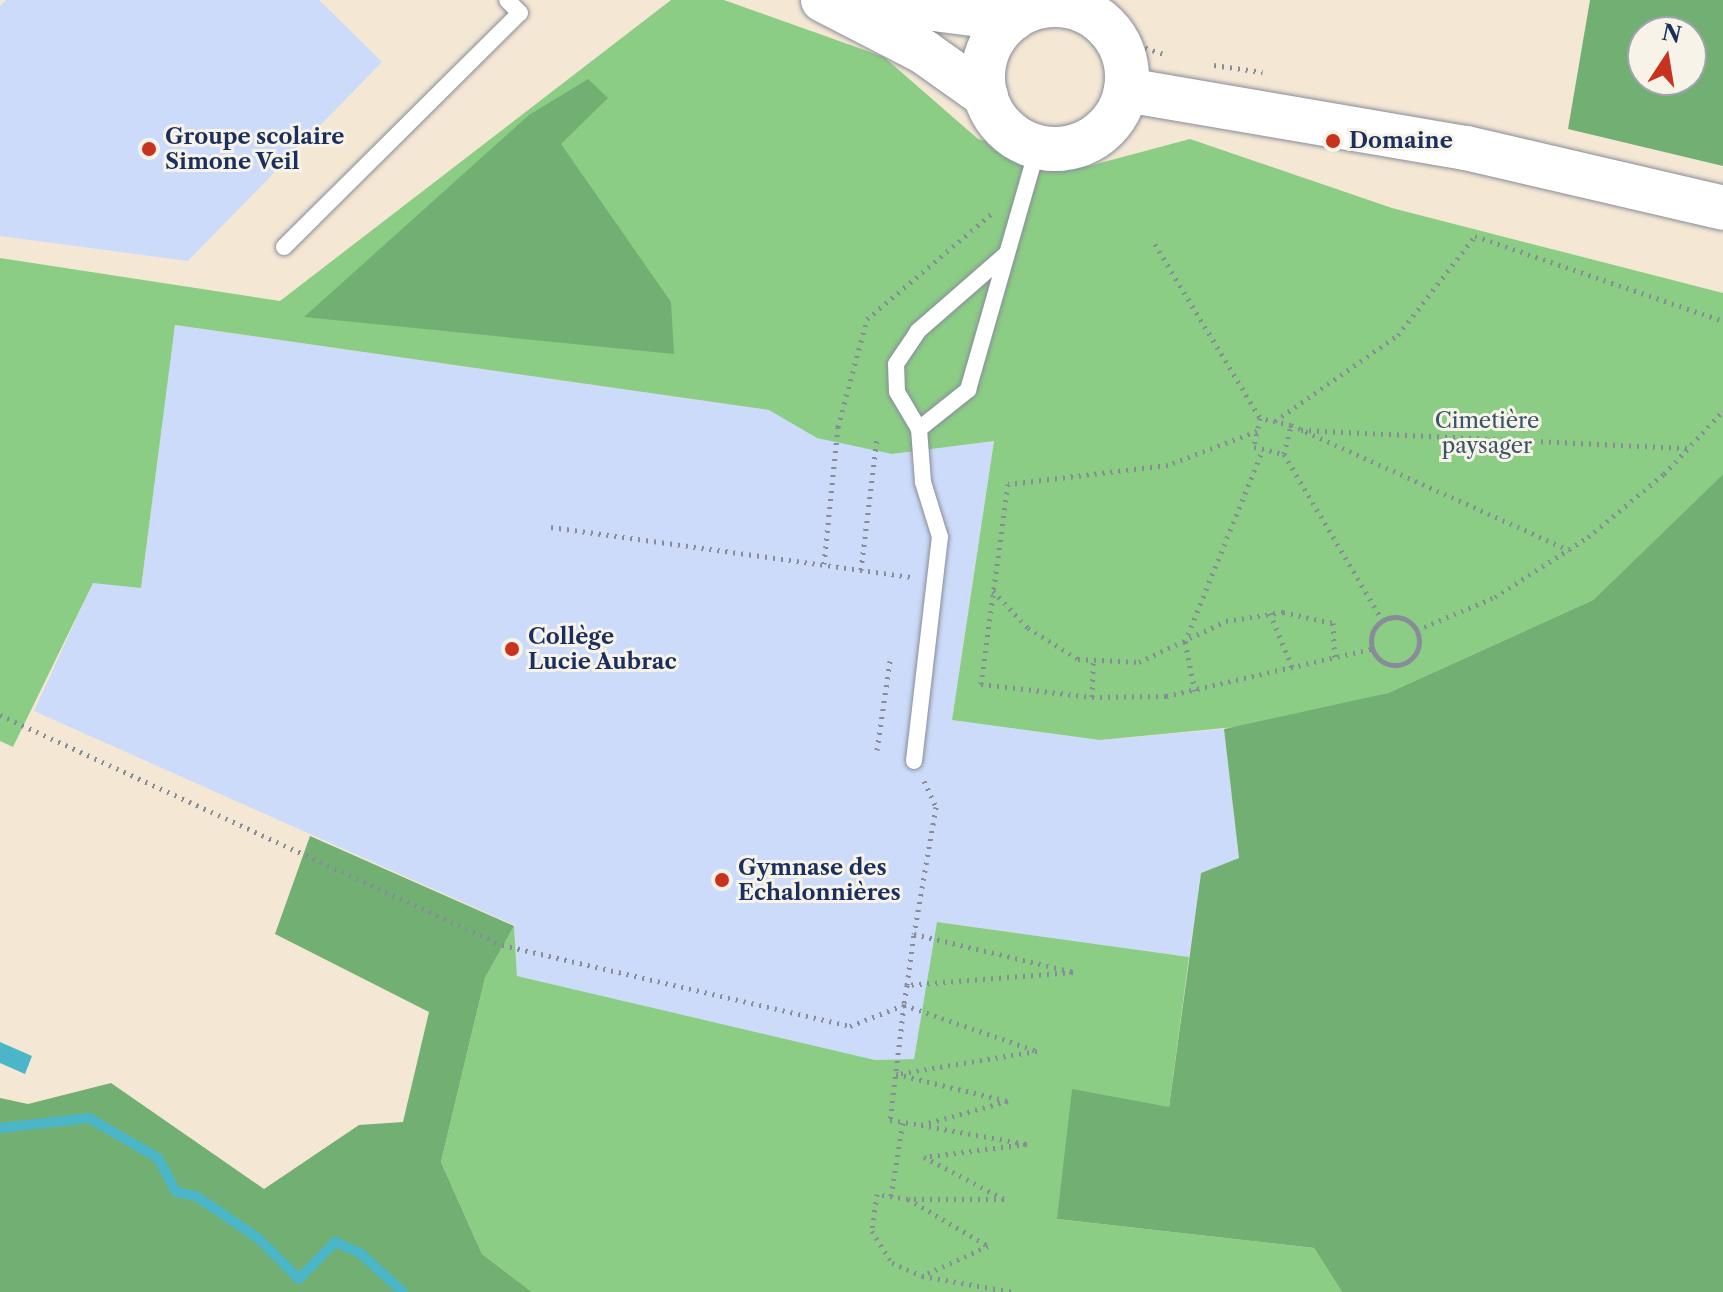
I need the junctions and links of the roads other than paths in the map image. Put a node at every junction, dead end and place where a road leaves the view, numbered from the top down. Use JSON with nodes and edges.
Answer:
{"nodes":[{"id":1,"x":507,"y":0,"type":"edge"},
{"id":2,"x":823,"y":0,"type":"edge"},
{"id":3,"x":864,"y":0,"type":"edge"},
{"id":4,"x":1066,"y":3,"type":"edge"},
{"id":5,"x":1013,"y":19,"type":"junction"},
{"id":6,"x":1126,"y":90,"type":"junction"},
{"id":7,"x":986,"y":96,"type":"junction"},
{"id":8,"x":1038,"y":146,"type":"junction"},
{"id":9,"x":1723,"y":208,"type":"edge"},
{"id":10,"x":284,"y":247,"type":"dead end"},
{"id":11,"x":1005,"y":255,"type":"junction"},
{"id":12,"x":919,"y":429,"type":"junction"},
{"id":13,"x":914,"y":761,"type":"dead end"}],
"edges":[{"from":1,"to":10,"type":"lane"},
{"from":2,"to":7,"type":"main road"},
{"from":3,"to":5,"type":"main road"},
{"from":4,"to":5,"type":"main road"},
{"from":4,"to":6,"type":"main road"},
{"from":5,"to":7,"type":"main road"},
{"from":6,"to":8,"type":"main road"},
{"from":6,"to":9,"type":"main road"},
{"from":7,"to":8,"type":"main road"},
{"from":8,"to":11,"type":"lane"},
{"from":11,"to":12,"type":"lane"},
{"from":11,"to":12,"type":"lane"},
{"from":12,"to":13,"type":"lane"}]}
